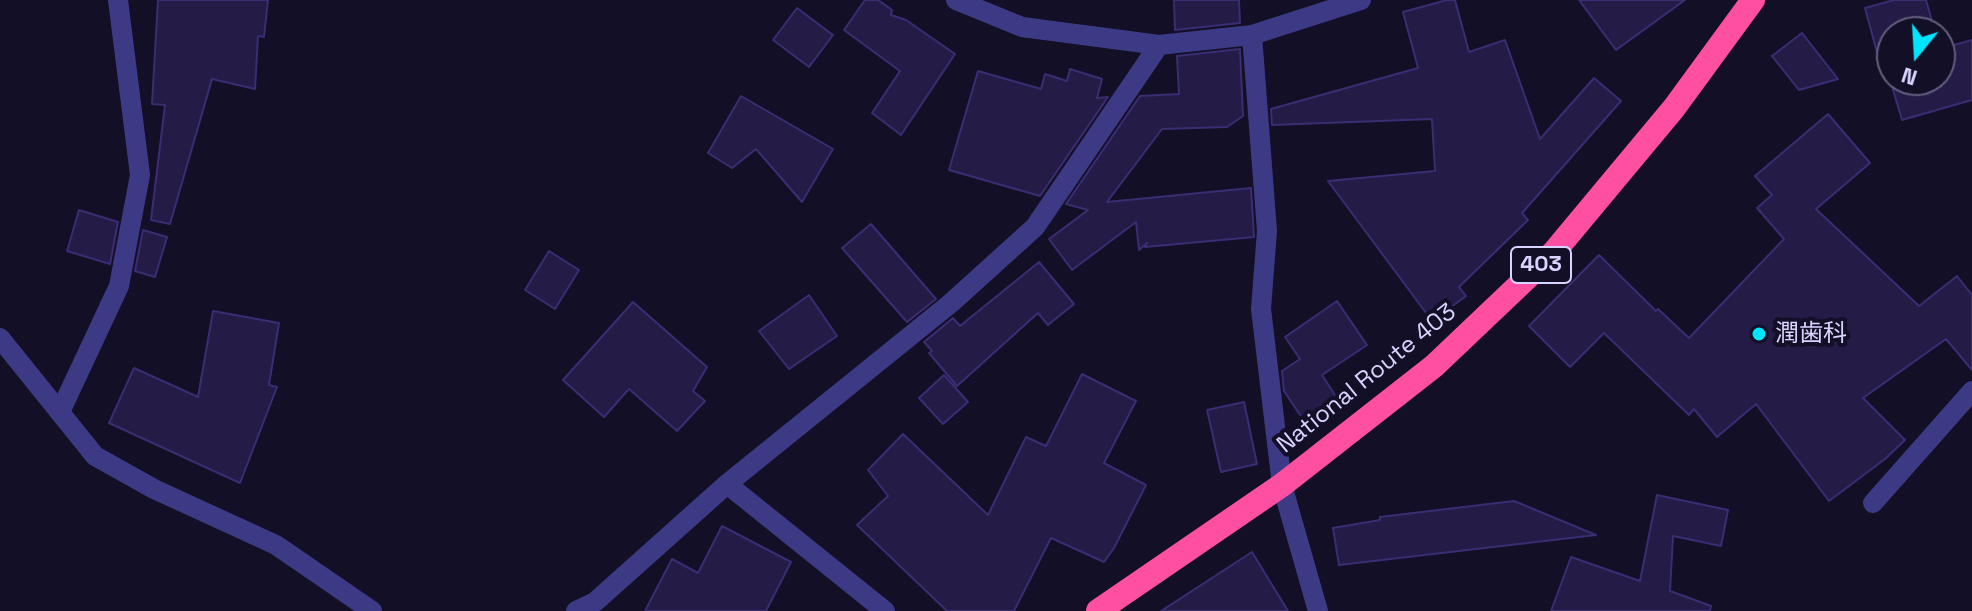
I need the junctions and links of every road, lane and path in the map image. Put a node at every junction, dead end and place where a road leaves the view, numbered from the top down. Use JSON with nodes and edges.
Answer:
{"nodes":[{"id":1,"x":118,"y":0,"type":"edge"},
{"id":2,"x":956,"y":0,"type":"edge"},
{"id":3,"x":1361,"y":0,"type":"edge"},
{"id":4,"x":1753,"y":0,"type":"edge"},
{"id":5,"x":1252,"y":35,"type":"junction"},
{"id":6,"x":1159,"y":45,"type":"junction"},
{"id":7,"x":0,"y":338,"type":"edge"},
{"id":8,"x":1972,"y":391,"type":"edge"},
{"id":9,"x":60,"y":412,"type":"junction"},
{"id":10,"x":727,"y":484,"type":"junction"},
{"id":11,"x":1282,"y":485,"type":"junction"},
{"id":12,"x":1873,"y":503,"type":"dead end"},
{"id":13,"x":372,"y":611,"type":"edge"},
{"id":14,"x":576,"y":611,"type":"edge"},
{"id":15,"x":885,"y":611,"type":"edge"},
{"id":16,"x":1098,"y":611,"type":"edge"},
{"id":17,"x":1318,"y":611,"type":"edge"}],
"edges":[{"from":1,"to":9,"type":"street"},
{"from":2,"to":6,"type":"street"},
{"from":3,"to":5,"type":"street"},
{"from":4,"to":11,"type":"highway","name":"National Route 403","number":"403"},
{"from":5,"to":6,"type":"street"},
{"from":5,"to":11,"type":"street"},
{"from":6,"to":10,"type":"street"},
{"from":7,"to":9,"type":"street"},
{"from":8,"to":12,"type":"street"},
{"from":9,"to":13,"type":"street"},
{"from":10,"to":14,"type":"street"},
{"from":10,"to":15,"type":"street"},
{"from":11,"to":16,"type":"highway","name":"National Route 403","number":"403"},
{"from":11,"to":17,"type":"street"}]}
